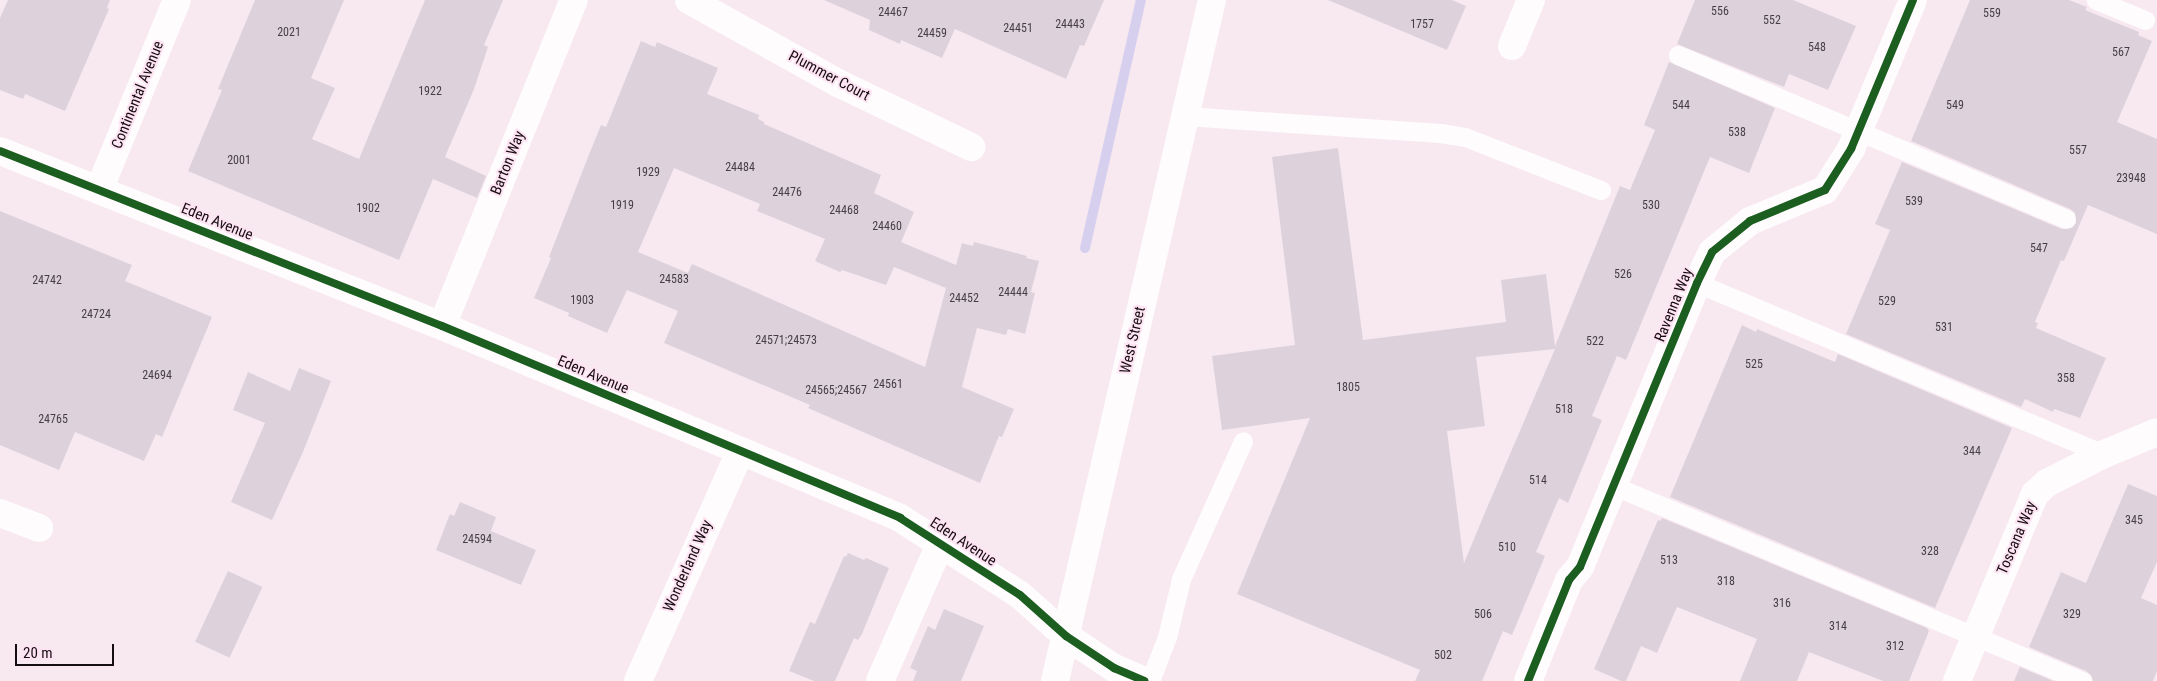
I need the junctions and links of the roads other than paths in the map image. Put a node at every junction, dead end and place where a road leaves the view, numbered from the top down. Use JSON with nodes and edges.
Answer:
{"nodes":[{"id":1,"x":177,"y":0,"type":"edge"},
{"id":2,"x":574,"y":0,"type":"edge"},
{"id":3,"x":689,"y":0,"type":"edge"},
{"id":4,"x":1212,"y":0,"type":"edge"},
{"id":5,"x":1531,"y":0,"type":"edge"},
{"id":6,"x":1913,"y":0,"type":"edge"},
{"id":7,"x":2096,"y":0,"type":"edge"},
{"id":8,"x":2145,"y":20,"type":"dead end"},
{"id":9,"x":1512,"y":46,"type":"dead end"},
{"id":10,"x":1678,"y":55,"type":"dead end"},
{"id":11,"x":1185,"y":116,"type":"junction"},
{"id":12,"x":1858,"y":133,"type":"junction"},
{"id":13,"x":971,"y":147,"type":"dead end"},
{"id":14,"x":0,"y":151,"type":"edge"},
{"id":15,"x":99,"y":190,"type":"junction"},
{"id":16,"x":1601,"y":190,"type":"dead end"},
{"id":17,"x":2066,"y":219,"type":"dead end"},
{"id":18,"x":1697,"y":283,"type":"junction"},
{"id":19,"x":442,"y":326,"type":"junction"},
{"id":20,"x":2157,"y":432,"type":"edge"},
{"id":21,"x":1243,"y":441,"type":"dead end"},
{"id":22,"x":740,"y":452,"type":"junction"},
{"id":23,"x":2104,"y":454,"type":"junction"},
{"id":24,"x":1614,"y":486,"type":"junction"},
{"id":25,"x":0,"y":512,"type":"edge"},
{"id":26,"x":39,"y":528,"type":"dead end"},
{"id":27,"x":940,"y":544,"type":"junction"},
{"id":28,"x":1066,"y":636,"type":"junction"},
{"id":29,"x":1975,"y":637,"type":"junction"},
{"id":30,"x":638,"y":681,"type":"edge"},
{"id":31,"x":880,"y":681,"type":"edge"},
{"id":32,"x":1055,"y":681,"type":"edge"},
{"id":33,"x":1144,"y":681,"type":"edge"},
{"id":34,"x":1150,"y":681,"type":"edge"},
{"id":35,"x":1528,"y":681,"type":"edge"},
{"id":36,"x":1957,"y":681,"type":"edge"},
{"id":37,"x":2082,"y":681,"type":"edge"}],
"edges":[{"from":1,"to":15,"type":"street","name":"Continental Avenue"},
{"from":2,"to":19,"type":"street","name":"Barton Way"},
{"from":3,"to":13,"type":"street","name":"Plummer Court"},
{"from":4,"to":11,"type":"street","name":"West Street"},
{"from":5,"to":9,"type":"street"},
{"from":6,"to":12,"type":"street","name":"Ravenna Way"},
{"from":7,"to":8,"type":"lane"},
{"from":10,"to":12,"type":"lane"},
{"from":11,"to":16,"type":"lane"},
{"from":11,"to":28,"type":"street","name":"West Street"},
{"from":12,"to":17,"type":"lane"},
{"from":12,"to":18,"type":"street","name":"Ravenna Way"},
{"from":14,"to":15,"type":"street","name":"Eden Avenue"},
{"from":15,"to":19,"type":"street","name":"Eden Avenue"},
{"from":18,"to":23,"type":"lane"},
{"from":18,"to":24,"type":"street","name":"Ravenna Way"},
{"from":19,"to":22,"type":"street","name":"Eden Avenue"},
{"from":20,"to":23,"type":"street","name":"Toscana Way"},
{"from":21,"to":34,"type":"lane"},
{"from":22,"to":27,"type":"street","name":"Eden Avenue"},
{"from":22,"to":30,"type":"street","name":"Wonderland Way"},
{"from":23,"to":29,"type":"street","name":"Toscana Way"},
{"from":24,"to":29,"type":"lane"},
{"from":24,"to":35,"type":"street","name":"Ravenna Way"},
{"from":25,"to":26,"type":"street"},
{"from":27,"to":28,"type":"street","name":"Eden Avenue"},
{"from":27,"to":31,"type":"street","name":"Eden Avenue"},
{"from":28,"to":32,"type":"street","name":"West Street"},
{"from":28,"to":33,"type":"street","name":"Eden Avenue"},
{"from":29,"to":36,"type":"street","name":"Toscana Way"},
{"from":29,"to":37,"type":"lane"}]}
